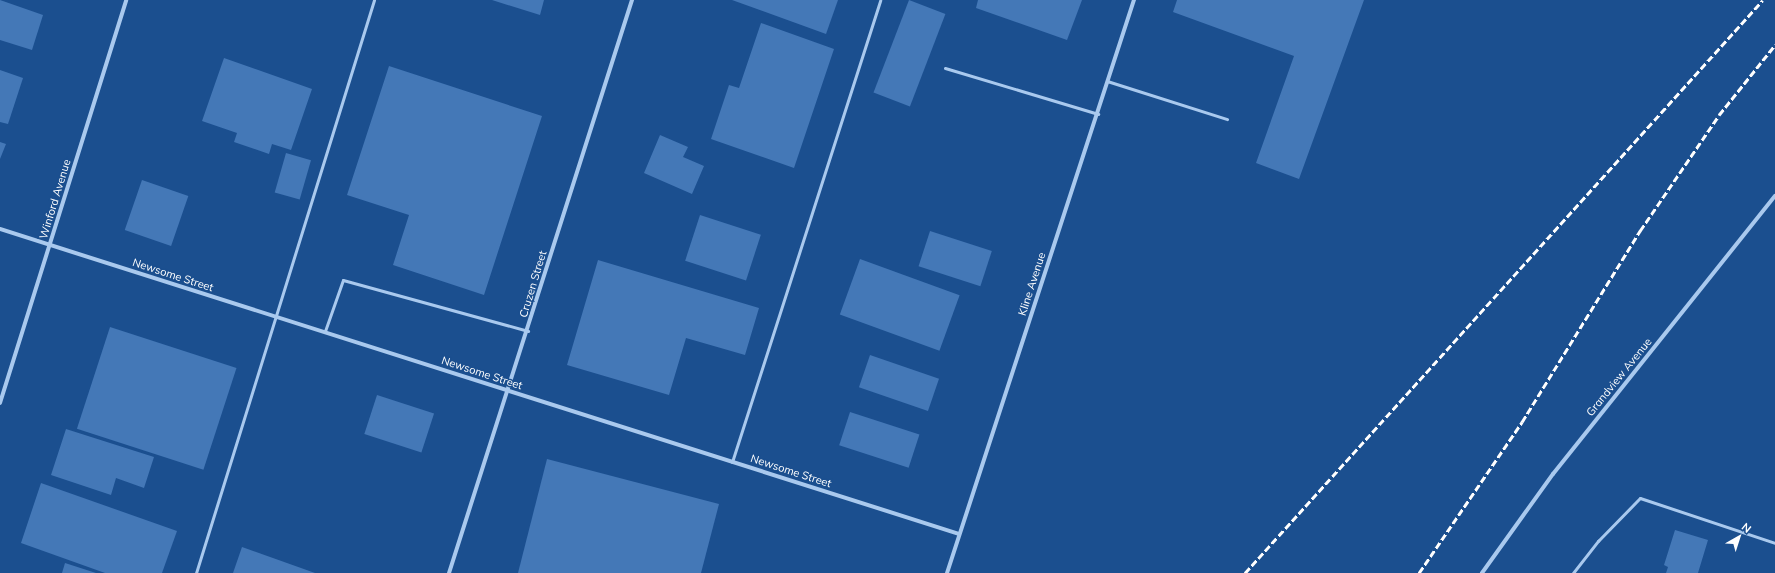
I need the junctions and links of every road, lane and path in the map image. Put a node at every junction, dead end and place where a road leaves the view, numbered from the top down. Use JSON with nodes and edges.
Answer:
{"nodes":[{"id":1,"x":126,"y":0,"type":"edge"},
{"id":2,"x":374,"y":0,"type":"edge"},
{"id":3,"x":632,"y":0,"type":"edge"},
{"id":4,"x":880,"y":0,"type":"edge"},
{"id":5,"x":1134,"y":0,"type":"edge"},
{"id":6,"x":945,"y":68,"type":"dead end"},
{"id":7,"x":1107,"y":81,"type":"junction"},
{"id":8,"x":1098,"y":114,"type":"junction"},
{"id":9,"x":1227,"y":119,"type":"dead end"},
{"id":10,"x":1775,"y":196,"type":"edge"},
{"id":11,"x":0,"y":229,"type":"edge"},
{"id":12,"x":50,"y":245,"type":"junction"},
{"id":13,"x":274,"y":316,"type":"junction"},
{"id":14,"x":325,"y":331,"type":"junction"},
{"id":15,"x":528,"y":331,"type":"junction"},
{"id":16,"x":509,"y":391,"type":"junction"},
{"id":17,"x":0,"y":403,"type":"edge"},
{"id":18,"x":732,"y":462,"type":"junction"},
{"id":19,"x":959,"y":534,"type":"junction"},
{"id":20,"x":1775,"y":544,"type":"edge"},
{"id":21,"x":196,"y":573,"type":"edge"},
{"id":22,"x":449,"y":573,"type":"edge"},
{"id":23,"x":947,"y":573,"type":"edge"},
{"id":24,"x":1482,"y":573,"type":"edge"},
{"id":25,"x":1573,"y":573,"type":"edge"}],
"edges":[{"from":1,"to":12,"type":"street","name":"Winford Avenue"},
{"from":2,"to":13,"type":"lane"},
{"from":3,"to":15,"type":"street","name":"Cruzen Street"},
{"from":4,"to":18,"type":"lane"},
{"from":5,"to":7,"type":"street","name":"Kline Avenue"},
{"from":6,"to":8,"type":"lane"},
{"from":7,"to":8,"type":"street","name":"Kline Avenue"},
{"from":7,"to":9,"type":"lane"},
{"from":8,"to":19,"type":"street","name":"Kline Avenue"},
{"from":10,"to":24,"type":"street","name":"Grandview Avenue"},
{"from":11,"to":12,"type":"street","name":"Newsome Street"},
{"from":12,"to":13,"type":"street","name":"Newsome Street"},
{"from":12,"to":17,"type":"street","name":"Winford Avenue"},
{"from":13,"to":14,"type":"street","name":"Newsome Street"},
{"from":13,"to":21,"type":"lane"},
{"from":14,"to":15,"type":"lane"},
{"from":14,"to":16,"type":"street","name":"Newsome Street"},
{"from":15,"to":16,"type":"street","name":"Cruzen Street"},
{"from":16,"to":18,"type":"street","name":"Newsome Street"},
{"from":16,"to":22,"type":"street","name":"Cruzen Street"},
{"from":18,"to":19,"type":"street","name":"Newsome Street"},
{"from":19,"to":23,"type":"street","name":"Kline Avenue"},
{"from":20,"to":25,"type":"lane"}]}
